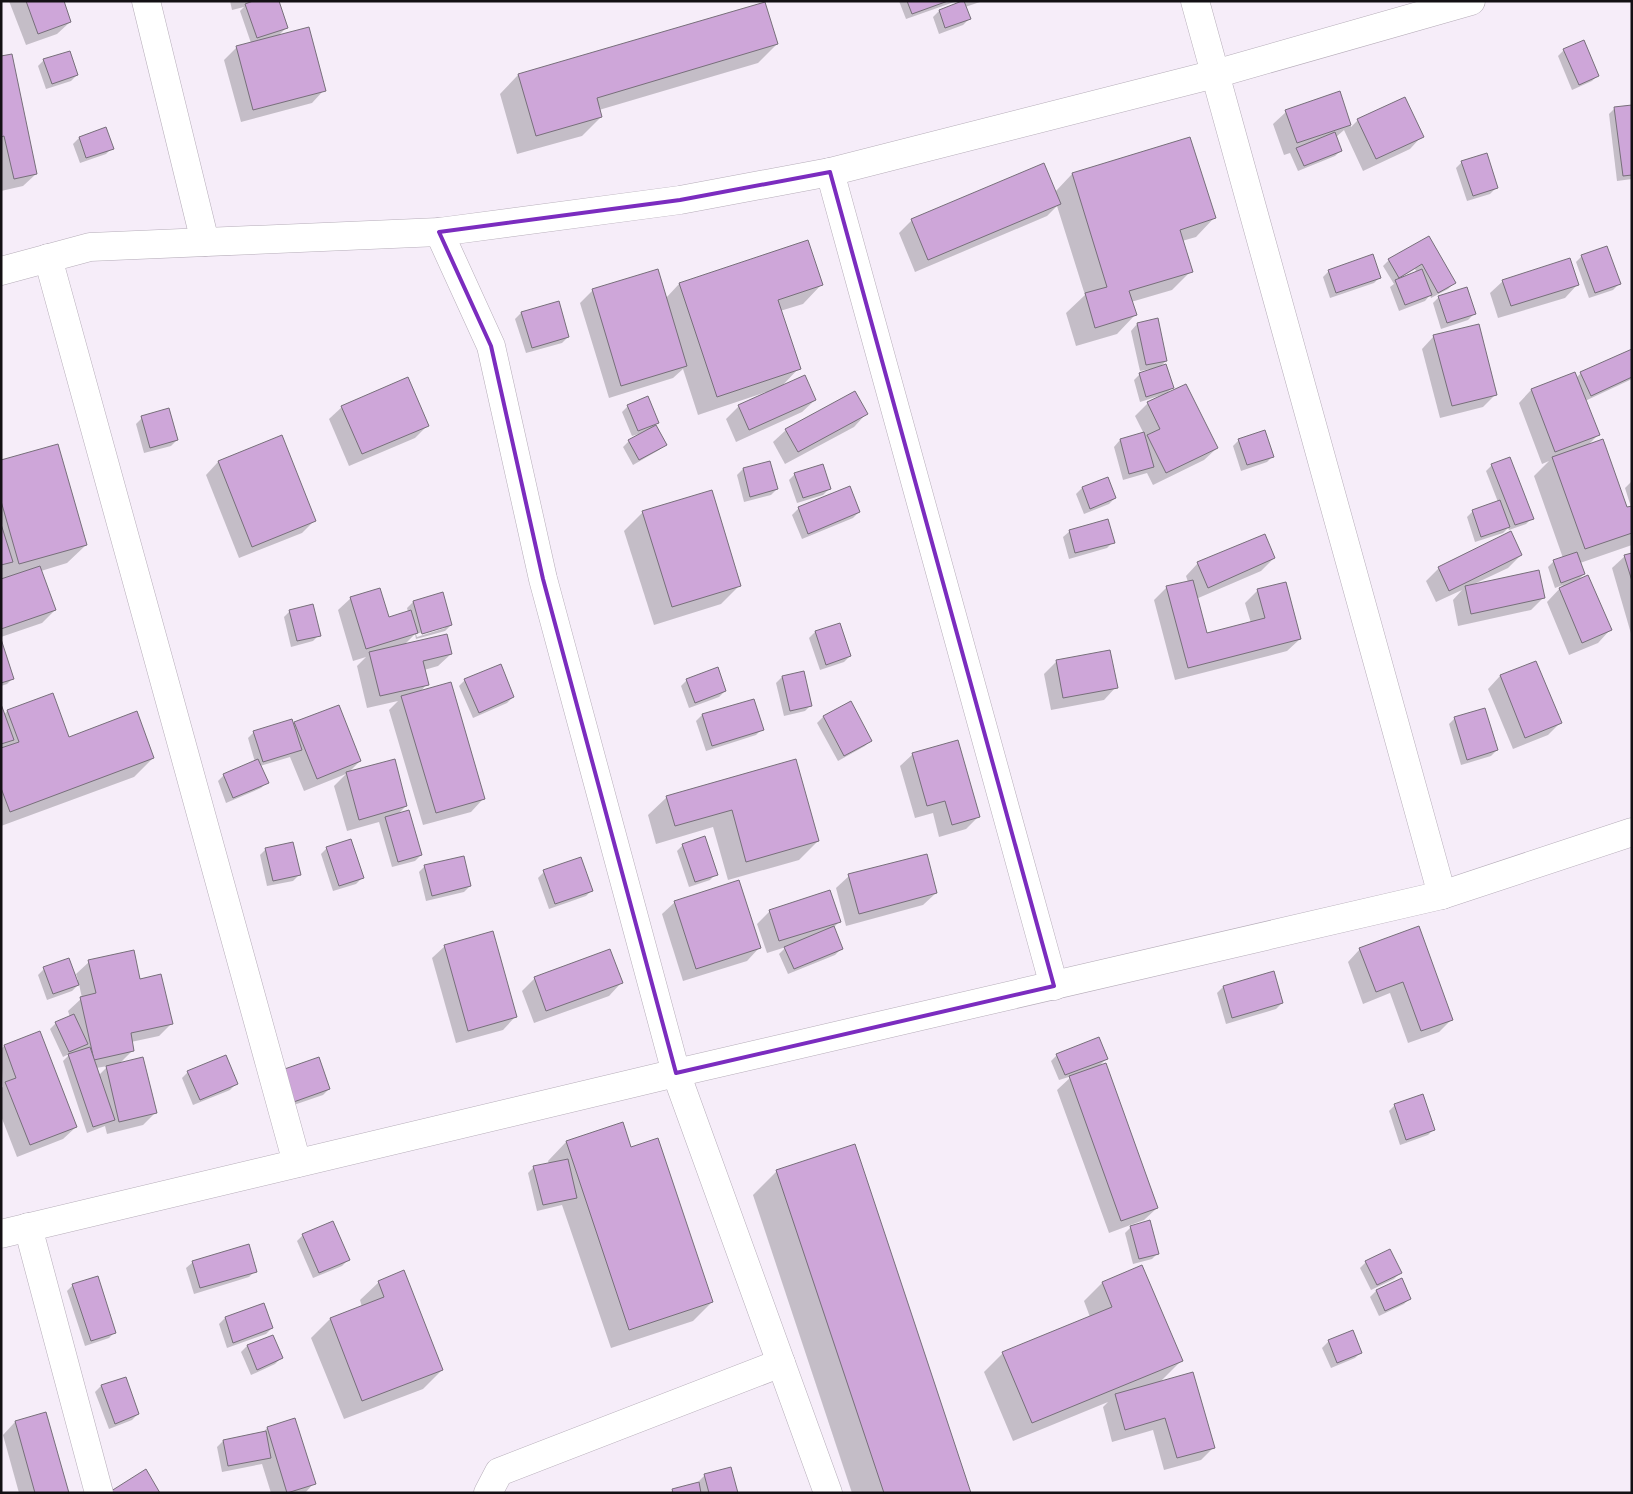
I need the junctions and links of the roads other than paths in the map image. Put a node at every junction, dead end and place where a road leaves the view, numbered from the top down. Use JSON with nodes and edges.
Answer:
{"nodes":[{"id":1,"x":146,"y":1,"type":"edge"},
{"id":2,"x":1195,"y":1,"type":"edge"},
{"id":3,"x":1471,"y":1,"type":"edge"},
{"id":4,"x":1215,"y":74,"type":"junction"},
{"id":5,"x":830,"y":172,"type":"junction"},
{"id":6,"x":439,"y":232,"type":"junction"},
{"id":7,"x":205,"y":242,"type":"junction"},
{"id":8,"x":48,"y":258,"type":"junction"},
{"id":9,"x":1,"y":271,"type":"edge"},
{"id":10,"x":1632,"y":832,"type":"edge"},
{"id":11,"x":1442,"y":895,"type":"junction"},
{"id":12,"x":1054,"y":986,"type":"junction"},
{"id":13,"x":676,"y":1073,"type":"junction"},
{"id":14,"x":298,"y":1163,"type":"junction"},
{"id":15,"x":28,"y":1226,"type":"junction"},
{"id":16,"x":1,"y":1234,"type":"edge"},
{"id":17,"x":781,"y":1362,"type":"junction"},
{"id":18,"x":99,"y":1493,"type":"edge"},
{"id":19,"x":488,"y":1493,"type":"edge"},
{"id":20,"x":828,"y":1493,"type":"edge"}],
"edges":[{"from":1,"to":7,"type":"street"},
{"from":2,"to":4,"type":"street"},
{"from":3,"to":4,"type":"street"},
{"from":4,"to":5,"type":"street"},
{"from":4,"to":11,"type":"street"},
{"from":5,"to":6,"type":"street"},
{"from":5,"to":12,"type":"street"},
{"from":6,"to":7,"type":"street"},
{"from":6,"to":13,"type":"street"},
{"from":7,"to":8,"type":"street"},
{"from":8,"to":9,"type":"street"},
{"from":8,"to":14,"type":"street"},
{"from":10,"to":11,"type":"street"},
{"from":11,"to":12,"type":"street"},
{"from":12,"to":13,"type":"street"},
{"from":13,"to":14,"type":"street"},
{"from":13,"to":17,"type":"street"},
{"from":14,"to":15,"type":"street"},
{"from":15,"to":16,"type":"street"},
{"from":15,"to":18,"type":"street"},
{"from":17,"to":19,"type":"street"},
{"from":17,"to":20,"type":"street"}]}
